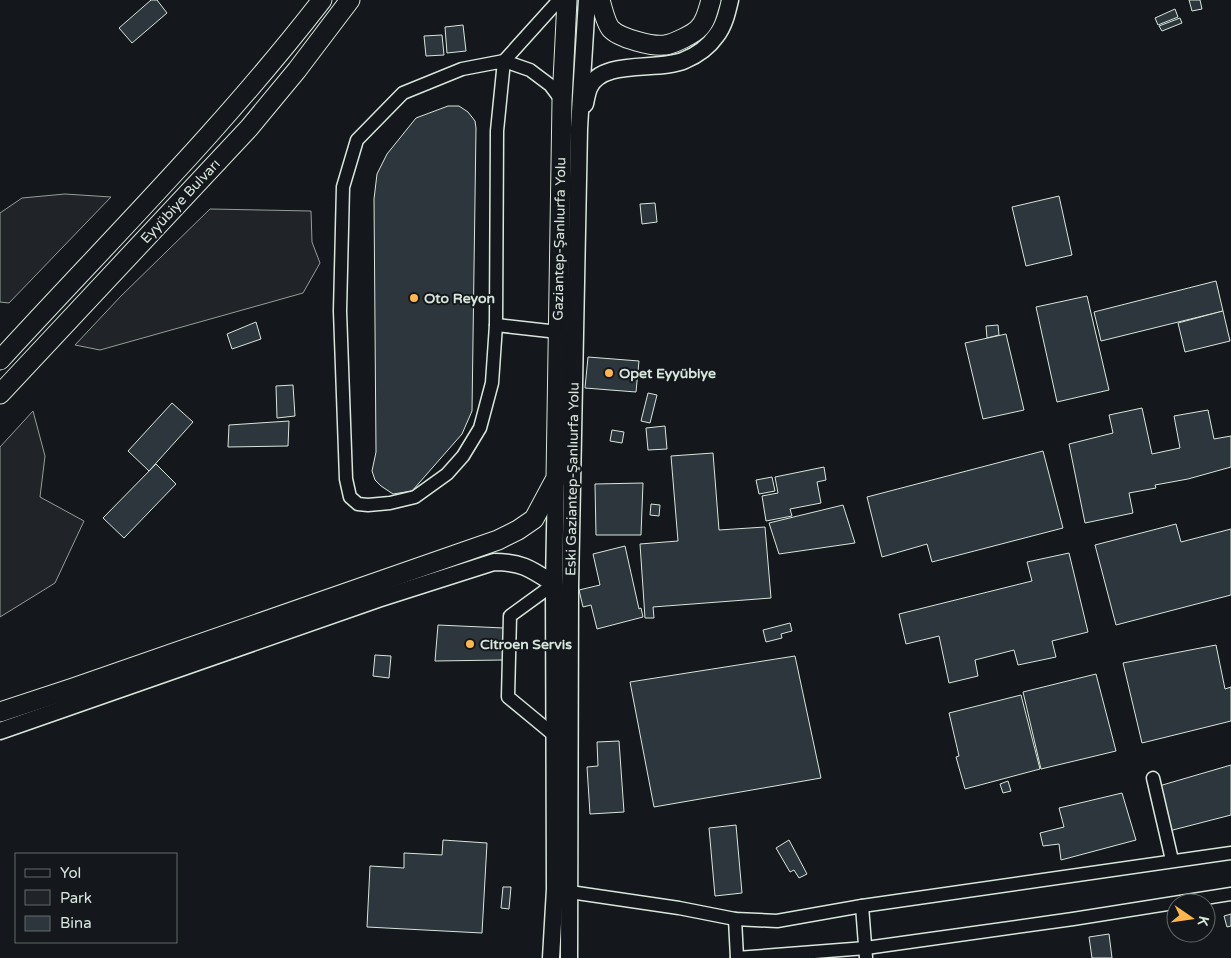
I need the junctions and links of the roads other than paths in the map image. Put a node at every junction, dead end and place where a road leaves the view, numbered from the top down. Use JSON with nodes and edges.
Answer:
{"nodes":[{"id":1,"x":322,"y":0,"type":"edge"},
{"id":2,"x":350,"y":0,"type":"edge"},
{"id":3,"x":559,"y":0,"type":"edge"},
{"id":4,"x":567,"y":0,"type":"edge"},
{"id":5,"x":587,"y":0,"type":"edge"},
{"id":6,"x":600,"y":0,"type":"edge"},
{"id":7,"x":711,"y":0,"type":"edge"},
{"id":8,"x":730,"y":0,"type":"edge"},
{"id":9,"x":504,"y":61,"type":"junction"},
{"id":10,"x":562,"y":101,"type":"junction"},
{"id":11,"x":579,"y":128,"type":"junction"},
{"id":12,"x":496,"y":326,"type":"junction"},
{"id":13,"x":558,"y":332,"type":"junction"},
{"id":14,"x":0,"y":360,"type":"edge"},
{"id":15,"x":0,"y":394,"type":"edge"},
{"id":16,"x":556,"y":478,"type":"junction"},
{"id":17,"x":554,"y":584,"type":"junction"},
{"id":18,"x":0,"y":712,"type":"edge"},
{"id":19,"x":0,"y":731,"type":"edge"},
{"id":20,"x":554,"y":735,"type":"junction"},
{"id":21,"x":1153,"y":778,"type":"dead end"},
{"id":22,"x":1231,"y":853,"type":"edge"},
{"id":23,"x":1172,"y":860,"type":"junction"},
{"id":24,"x":570,"y":892,"type":"junction"},
{"id":25,"x":1231,"y":894,"type":"edge"},
{"id":26,"x":862,"y":906,"type":"junction"},
{"id":27,"x":735,"y":919,"type":"junction"},
{"id":28,"x":866,"y":953,"type":"edge"},
{"id":29,"x":551,"y":958,"type":"edge"},
{"id":30,"x":569,"y":958,"type":"edge"},
{"id":31,"x":737,"y":958,"type":"edge"}],
"edges":[{"from":1,"to":14,"type":"highway","name":"Eyyübiye Bulvarı"},
{"from":2,"to":15,"type":"highway","name":"Eyyübiye Bulvarı"},
{"from":3,"to":9,"type":"street"},
{"from":4,"to":10,"type":"highway","name":"Gaziantep-Şanlıurfa Yolu"},
{"from":5,"to":11,"type":"main road","name":"Eski Gaziantep-Şanlıurfa Yolu"},
{"from":6,"to":7,"type":"highway"},
{"from":8,"to":11,"type":"main road"},
{"from":9,"to":10,"type":"street"},
{"from":9,"to":12,"type":"street"},
{"from":9,"to":12,"type":"street"},
{"from":10,"to":13,"type":"highway","name":"Gaziantep-Şanlıurfa Yolu"},
{"from":11,"to":24,"type":"main road","name":"Eski Gaziantep-Şanlıurfa Yolu"},
{"from":12,"to":13,"type":"street"},
{"from":13,"to":16,"type":"highway","name":"Gaziantep-Şanlıurfa Yolu"},
{"from":16,"to":17,"type":"main road","name":"Eski Gaziantep-Şanlıurfa Yolu"},
{"from":16,"to":18,"type":"highway"},
{"from":17,"to":19,"type":"main road"},
{"from":17,"to":20,"type":"main road","name":"Eski Gaziantep-Şanlıurfa Yolu"},
{"from":17,"to":20,"type":"street"},
{"from":20,"to":29,"type":"main road","name":"Eski Gaziantep-Şanlıurfa Yolu"},
{"from":21,"to":23,"type":"street"},
{"from":22,"to":23,"type":"street"},
{"from":23,"to":26,"type":"street"},
{"from":24,"to":27,"type":"street"},
{"from":24,"to":30,"type":"main road","name":"Eski Gaziantep-Şanlıurfa Yolu"},
{"from":25,"to":28,"type":"street"},
{"from":26,"to":27,"type":"street"},
{"from":26,"to":28,"type":"street"},
{"from":27,"to":31,"type":"street"},
{"from":28,"to":31,"type":"street"}]}
